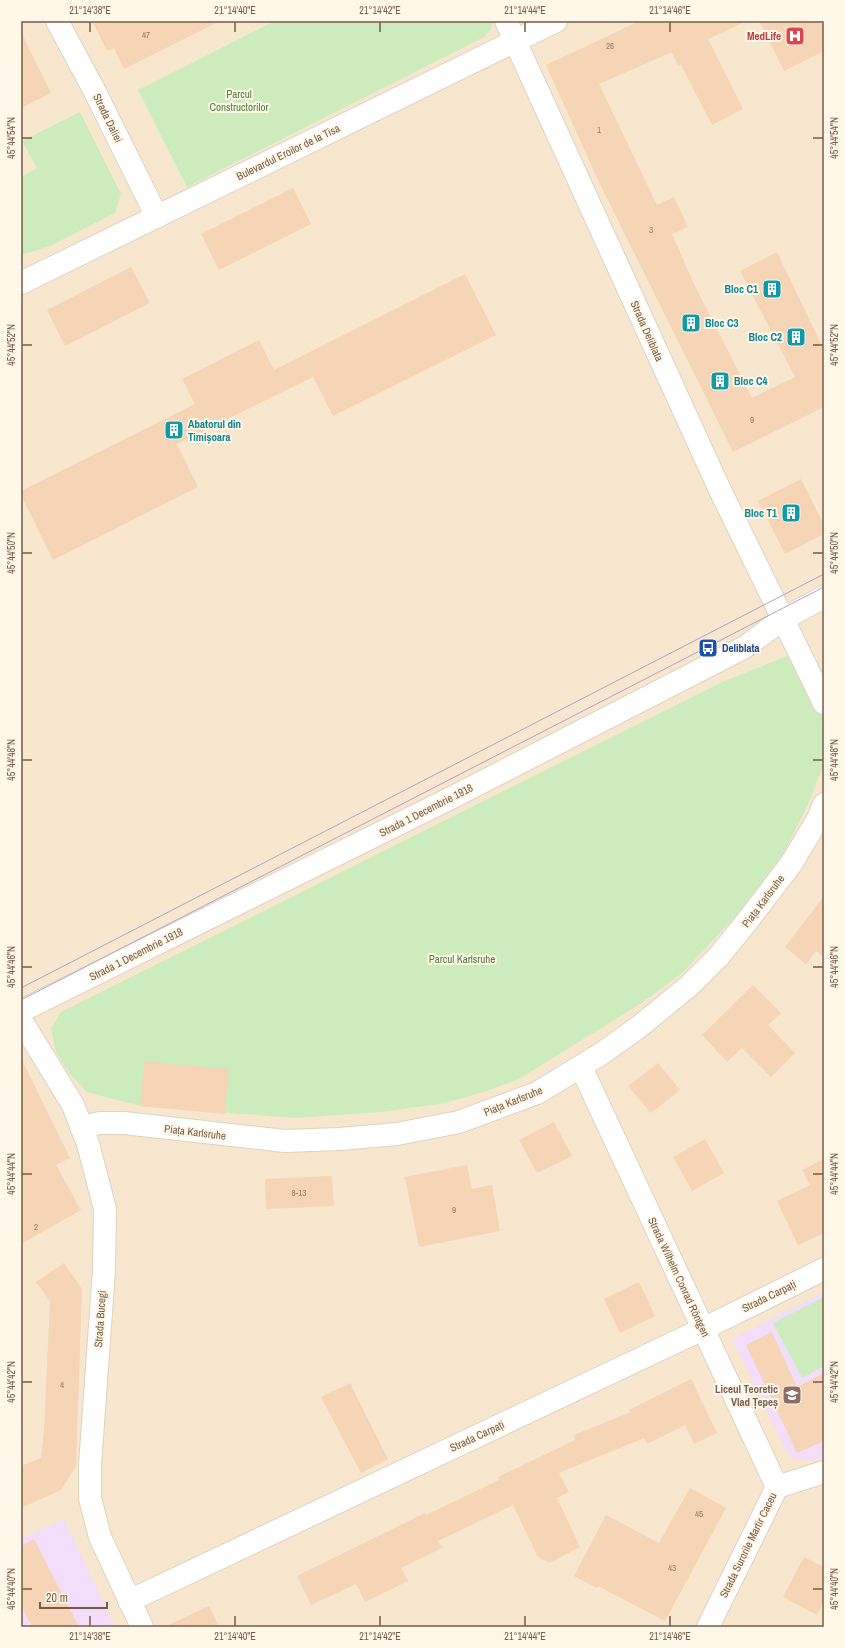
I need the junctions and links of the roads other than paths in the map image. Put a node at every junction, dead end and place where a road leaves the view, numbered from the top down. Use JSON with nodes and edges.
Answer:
{"nodes":[{"id":1,"x":57,"y":21,"type":"edge"},
{"id":2,"x":506,"y":21,"type":"edge"},
{"id":3,"x":556,"y":21,"type":"edge"},
{"id":4,"x":515,"y":41,"type":"junction"},
{"id":5,"x":157,"y":217,"type":"junction"},
{"id":6,"x":21,"y":283,"type":"edge"},
{"id":7,"x":824,"y":597,"type":"edge"},
{"id":8,"x":783,"y":619,"type":"junction"},
{"id":9,"x":824,"y":703,"type":"edge"},
{"id":10,"x":824,"y":804,"type":"edge"},
{"id":11,"x":21,"y":1012,"type":"edge"},
{"id":12,"x":21,"y":1020,"type":"edge"},
{"id":13,"x":581,"y":1067,"type":"junction"},
{"id":14,"x":81,"y":1127,"type":"junction"},
{"id":15,"x":824,"y":1269,"type":"edge"},
{"id":16,"x":703,"y":1329,"type":"junction"},
{"id":17,"x":824,"y":1472,"type":"edge"},
{"id":18,"x":776,"y":1487,"type":"junction"},
{"id":19,"x":130,"y":1601,"type":"junction"},
{"id":20,"x":142,"y":1627,"type":"edge"},
{"id":21,"x":708,"y":1627,"type":"edge"}],
"edges":[{"from":1,"to":5,"type":"street","name":"Strada Daliei"},
{"from":2,"to":4,"type":"street","name":"Strada Deliblata"},
{"from":3,"to":4,"type":"street","name":"Bulevardul Eroilor de la Tisa"},
{"from":4,"to":5,"type":"street","name":"Bulevardul Eroilor de la Tisa"},
{"from":4,"to":8,"type":"street","name":"Strada Deliblata"},
{"from":5,"to":6,"type":"street","name":"Bulevardul Eroilor de la Tisa"},
{"from":7,"to":8,"type":"street","name":"Strada 1 Decembrie 1918"},
{"from":8,"to":9,"type":"street"},
{"from":8,"to":11,"type":"street","name":"Strada 1 Decembrie 1918"},
{"from":10,"to":13,"type":"street","name":"Piața Karlsruhe"},
{"from":12,"to":14,"type":"street","name":"Strada Bucegi"},
{"from":13,"to":14,"type":"street","name":"Piața Karlsruhe"},
{"from":13,"to":16,"type":"street","name":"Strada Wilhelm Conrad Röntgen"},
{"from":14,"to":19,"type":"street","name":"Strada Bucegi"},
{"from":15,"to":16,"type":"street","name":"Strada Carpați"},
{"from":16,"to":18,"type":"street","name":"Strada Wilhelm Conrad Röntgen"},
{"from":16,"to":19,"type":"street","name":"Strada Carpați"},
{"from":17,"to":18,"type":"street","name":"Strada Surorile Martir Caceu"},
{"from":18,"to":21,"type":"street","name":"Strada Surorile Martir Caceu"},
{"from":19,"to":20,"type":"street","name":"Strada Bucegi"}]}
